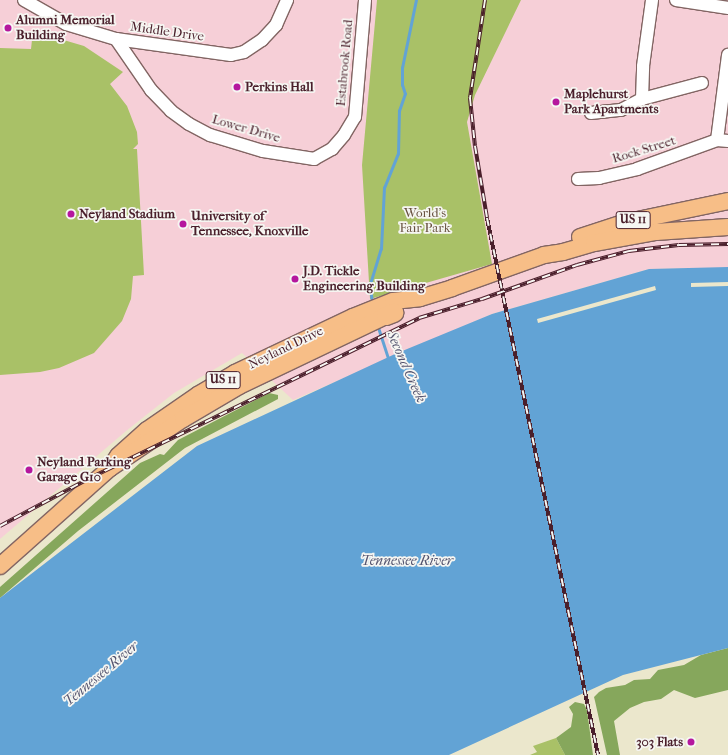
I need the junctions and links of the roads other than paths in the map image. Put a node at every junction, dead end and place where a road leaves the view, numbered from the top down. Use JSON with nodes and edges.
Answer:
{"nodes":[{"id":1,"x":24,"y":0,"type":"edge"},
{"id":2,"x":287,"y":0,"type":"edge"},
{"id":3,"x":365,"y":0,"type":"edge"},
{"id":4,"x":652,"y":0,"type":"edge"},
{"id":5,"x":676,"y":0,"type":"edge"},
{"id":6,"x":728,"y":8,"type":"edge"},
{"id":7,"x":116,"y":39,"type":"junction"},
{"id":8,"x":728,"y":55,"type":"edge"},
{"id":9,"x":702,"y":83,"type":"dead end"},
{"id":10,"x":642,"y":99,"type":"junction"},
{"id":11,"x":591,"y":113,"type":"dead end"},
{"id":12,"x":723,"y":141,"type":"edge"},
{"id":13,"x":314,"y":159,"type":"joint"},
{"id":14,"x":578,"y":180,"type":"dead end"},
{"id":15,"x":728,"y":201,"type":"edge"},
{"id":16,"x":728,"y":227,"type":"edge"},
{"id":17,"x":544,"y":255,"type":"junction"},
{"id":18,"x":0,"y":566,"type":"edge"}],
"edges":[{"from":1,"to":7,"type":"street","name":"Middle Drive"},
{"from":2,"to":7,"type":"street","name":"Middle Drive"},
{"from":3,"to":13,"type":"street","name":"Estabrook Road"},
{"from":4,"to":10,"type":"street"},
{"from":5,"to":6,"type":"street"},
{"from":7,"to":13,"type":"street","name":"Lower Drive"},
{"from":8,"to":12,"type":"street"},
{"from":9,"to":10,"type":"street"},
{"from":10,"to":11,"type":"street"},
{"from":12,"to":14,"type":"street","name":"Rock Street"},
{"from":15,"to":17,"type":"main road","name":"Neyland Drive","number":"US 11"},
{"from":16,"to":17,"type":"main road","name":"Neyland Drive","number":"US 11"},
{"from":17,"to":18,"type":"main road","name":"Neyland Drive","number":"US 11"}]}
